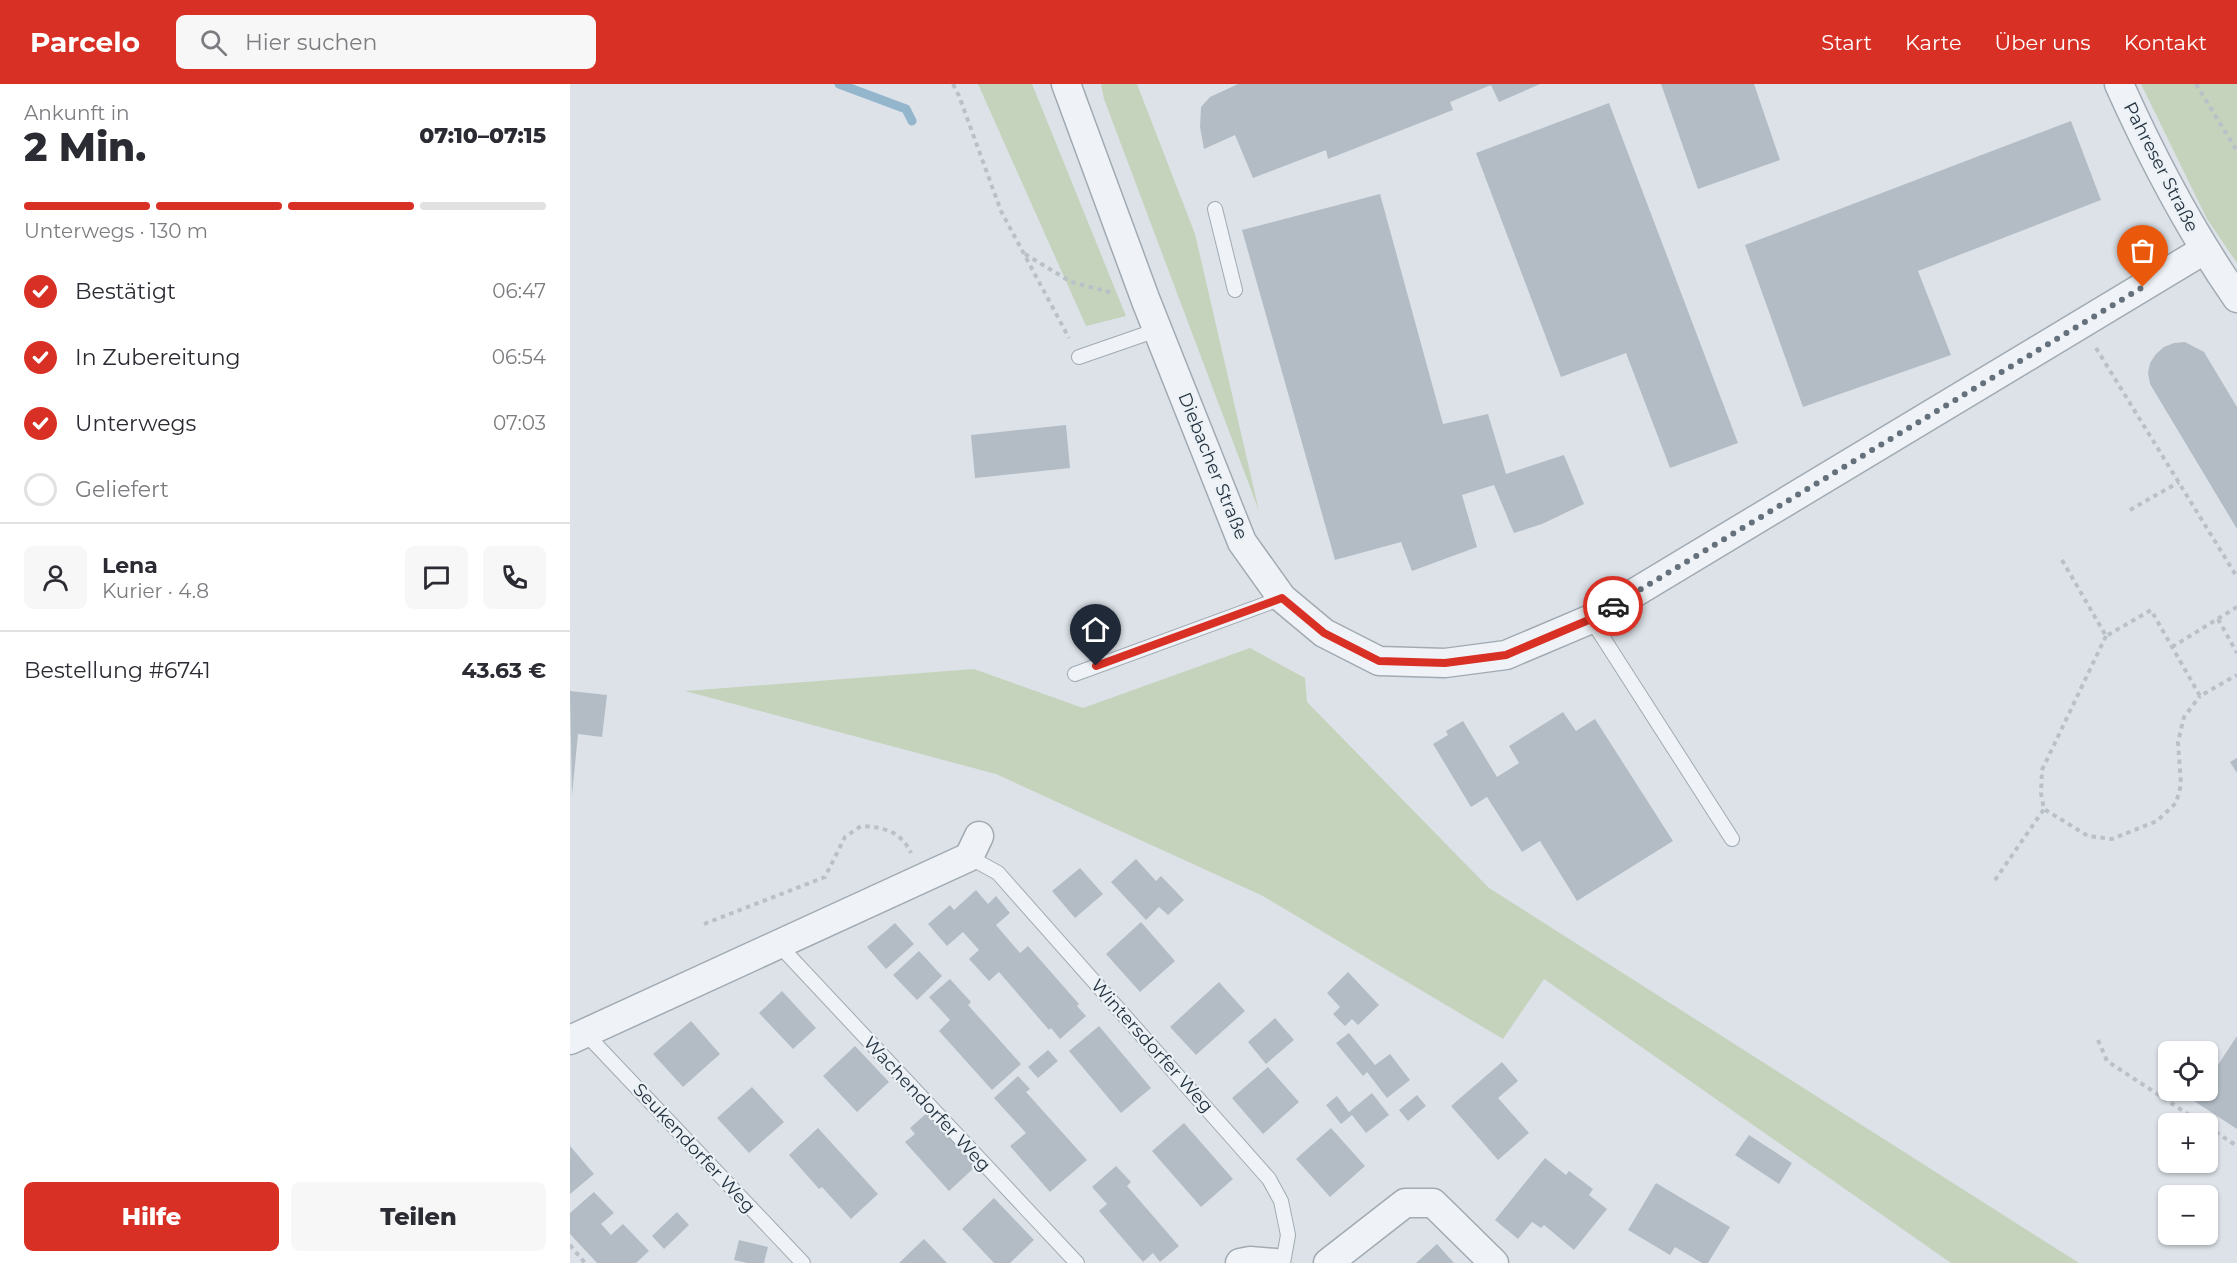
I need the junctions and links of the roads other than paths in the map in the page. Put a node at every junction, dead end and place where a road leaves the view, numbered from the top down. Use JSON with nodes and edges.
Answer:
{"nodes":[{"id":1,"x":1066,"y":84,"type":"edge"},
{"id":2,"x":2119,"y":84,"type":"edge"},
{"id":3,"x":1215,"y":209,"type":"dead end"},
{"id":4,"x":2204,"y":250,"type":"junction"},
{"id":5,"x":1235,"y":290,"type":"dead end"},
{"id":6,"x":2237,"y":298,"type":"edge"},
{"id":7,"x":1157,"y":330,"type":"junction"},
{"id":8,"x":1079,"y":357,"type":"road end"},
{"id":9,"x":1282,"y":598,"type":"junction"},
{"id":10,"x":1591,"y":619,"type":"junction"},
{"id":11,"x":1075,"y":674,"type":"dead end"},
{"id":12,"x":1732,"y":839,"type":"dead end"},
{"id":13,"x":974,"y":847,"type":"joint"},
{"id":14,"x":778,"y":944,"type":"junction"},
{"id":15,"x":578,"y":1036,"type":"edge"},
{"id":16,"x":803,"y":1263,"type":"edge"},
{"id":17,"x":1077,"y":1263,"type":"edge"},
{"id":18,"x":1240,"y":1263,"type":"edge"},
{"id":19,"x":1275,"y":1263,"type":"edge"},
{"id":20,"x":1283,"y":1263,"type":"edge"},
{"id":21,"x":1328,"y":1263,"type":"edge"},
{"id":22,"x":1494,"y":1263,"type":"edge"}],
"edges":[{"from":1,"to":7,"type":"street","name":"Diebacher Straße"},
{"from":2,"to":4,"type":"street","name":"Pahreser Straße"},
{"from":3,"to":5,"type":"lane"},
{"from":4,"to":6,"type":"street","name":"Pahreser Straße"},
{"from":4,"to":10,"type":"street","name":"Diebacher Straße"},
{"from":7,"to":8,"type":"lane"},
{"from":7,"to":9,"type":"street","name":"Diebacher Straße"},
{"from":9,"to":10,"type":"street","name":"Diebacher Straße"},
{"from":9,"to":11,"type":"lane"},
{"from":10,"to":12,"type":"lane"},
{"from":13,"to":14,"type":"street"},
{"from":13,"to":20,"type":"lane","name":"Wintersdorfer Weg"},
{"from":14,"to":15,"type":"street"},
{"from":14,"to":17,"type":"lane","name":"Wachendorfer Weg"},
{"from":15,"to":16,"type":"lane","name":"Seukendorfer Weg"},
{"from":18,"to":19,"type":"street"},
{"from":21,"to":22,"type":"street"}]}
